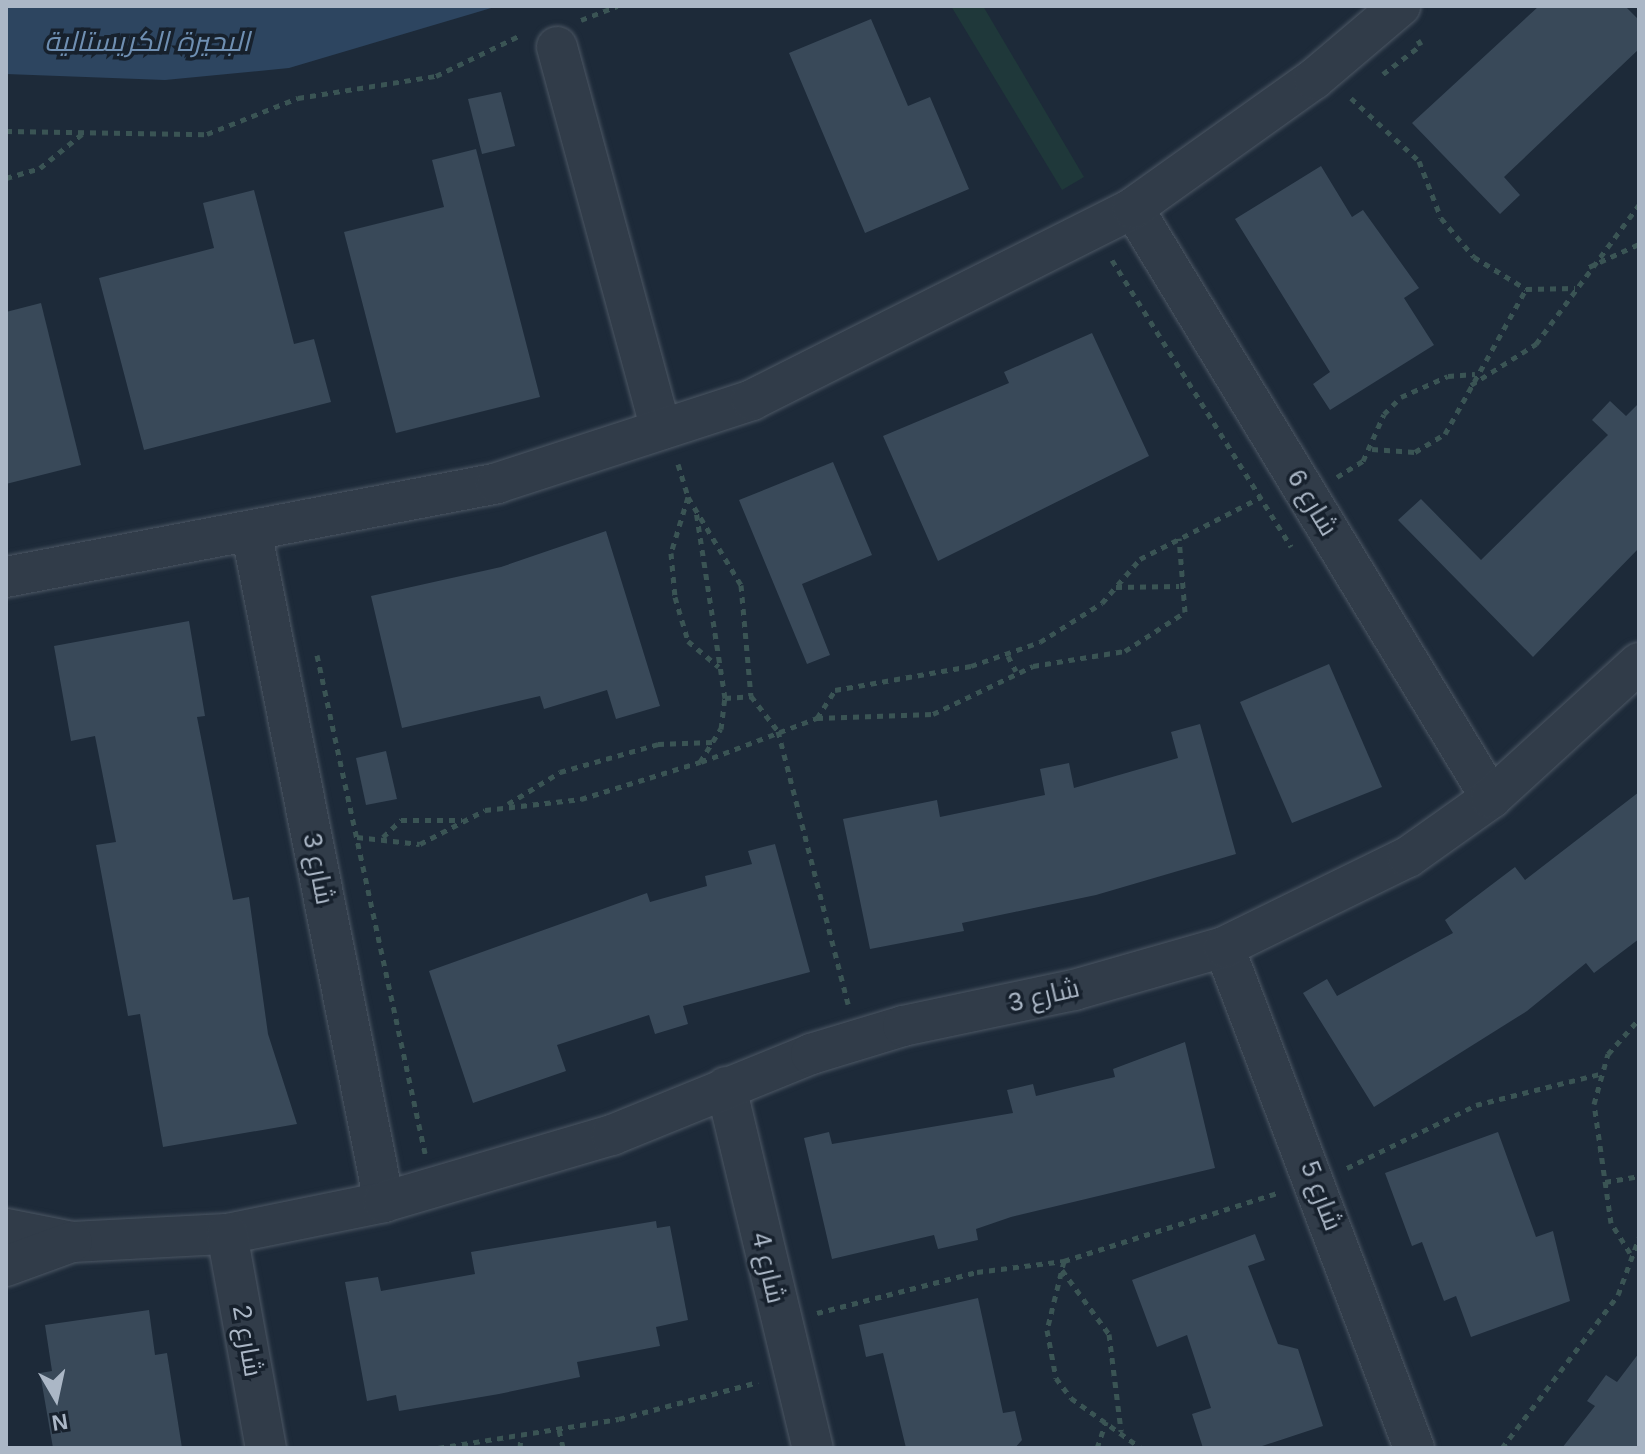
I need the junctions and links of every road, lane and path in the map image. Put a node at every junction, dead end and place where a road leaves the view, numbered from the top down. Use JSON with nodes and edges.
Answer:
{"nodes":[{"id":1,"x":617,"y":6,"type":"edge"},
{"id":2,"x":1400,"y":6,"type":"edge"},
{"id":3,"x":554,"y":33,"type":"junction"},
{"id":4,"x":1351,"y":98,"type":"dead end"},
{"id":5,"x":6,"y":131,"type":"edge"},
{"id":6,"x":82,"y":134,"type":"junction"},
{"id":7,"x":6,"y":178,"type":"edge"},
{"id":8,"x":1639,"y":205,"type":"edge"},
{"id":9,"x":1133,"y":208,"type":"junction"},
{"id":10,"x":1639,"y":244,"type":"edge"},
{"id":11,"x":1589,"y":268,"type":"junction"},
{"id":12,"x":1575,"y":288,"type":"junction"},
{"id":13,"x":1526,"y":289,"type":"junction"},
{"id":14,"x":1476,"y":374,"type":"junction"},
{"id":15,"x":1471,"y":385,"type":"junction"},
{"id":16,"x":669,"y":447,"type":"junction"},
{"id":17,"x":1372,"y":449,"type":"junction"},
{"id":18,"x":1302,"y":486,"type":"junction"},
{"id":19,"x":688,"y":497,"type":"junction"},
{"id":20,"x":696,"y":510,"type":"junction"},
{"id":21,"x":252,"y":535,"type":"junction"},
{"id":22,"x":1179,"y":538,"type":"junction"},
{"id":23,"x":6,"y":577,"type":"edge"},
{"id":24,"x":1179,"y":586,"type":"junction"},
{"id":25,"x":1116,"y":587,"type":"junction"},
{"id":26,"x":317,"y":651,"type":"dead end"},
{"id":27,"x":1008,"y":656,"type":"junction"},
{"id":28,"x":1639,"y":663,"type":"edge"},
{"id":29,"x":720,"y":667,"type":"junction"},
{"id":30,"x":1016,"y":671,"type":"junction"},
{"id":31,"x":751,"y":696,"type":"junction"},
{"id":32,"x":725,"y":698,"type":"junction"},
{"id":33,"x":817,"y":718,"type":"junction"},
{"id":34,"x":778,"y":731,"type":"junction"},
{"id":35,"x":712,"y":742,"type":"junction"},
{"id":36,"x":700,"y":762,"type":"junction"},
{"id":37,"x":1491,"y":798,"type":"junction"},
{"id":38,"x":507,"y":805,"type":"junction"},
{"id":39,"x":464,"y":820,"type":"junction"},
{"id":40,"x":357,"y":837,"type":"junction"},
{"id":41,"x":383,"y":837,"type":"junction"},
{"id":42,"x":1224,"y":947,"type":"junction"},
{"id":43,"x":834,"y":1009,"type":"dead end"},
{"id":44,"x":1639,"y":1019,"type":"edge"},
{"id":45,"x":1599,"y":1074,"type":"junction"},
{"id":46,"x":726,"y":1087,"type":"junction"},
{"id":47,"x":1639,"y":1176,"type":"edge"},
{"id":48,"x":1316,"y":1180,"type":"junction"},
{"id":49,"x":1605,"y":1182,"type":"junction"},
{"id":50,"x":433,"y":1189,"type":"junction"},
{"id":51,"x":384,"y":1202,"type":"junction"},
{"id":52,"x":6,"y":1229,"type":"edge"},
{"id":53,"x":227,"y":1234,"type":"junction"},
{"id":54,"x":1639,"y":1238,"type":"edge"},
{"id":55,"x":72,"y":1242,"type":"junction"},
{"id":56,"x":1630,"y":1253,"type":"junction"},
{"id":57,"x":1064,"y":1261,"type":"junction"},
{"id":58,"x":6,"y":1266,"type":"edge"},
{"id":59,"x":1062,"y":1269,"type":"junction"},
{"id":60,"x":781,"y":1323,"type":"junction"},
{"id":61,"x":793,"y":1372,"type":"junction"},
{"id":62,"x":1106,"y":1422,"type":"junction"},
{"id":63,"x":559,"y":1430,"type":"junction"},
{"id":64,"x":1121,"y":1432,"type":"junction"},
{"id":65,"x":521,"y":1436,"type":"junction"},
{"id":66,"x":266,"y":1448,"type":"edge"},
{"id":67,"x":438,"y":1448,"type":"edge"},
{"id":68,"x":520,"y":1448,"type":"edge"},
{"id":69,"x":563,"y":1448,"type":"edge"},
{"id":70,"x":813,"y":1448,"type":"edge"},
{"id":71,"x":1097,"y":1448,"type":"edge"},
{"id":72,"x":1141,"y":1448,"type":"edge"},
{"id":73,"x":1414,"y":1448,"type":"edge"},
{"id":74,"x":1502,"y":1448,"type":"edge"}],
"edges":[{"from":1,"to":3,"type":"path"},
{"from":2,"to":9,"type":"street"},
{"from":3,"to":6,"type":"path"},
{"from":3,"to":16,"type":"street"},
{"from":4,"to":13,"type":"path"},
{"from":5,"to":6,"type":"path"},
{"from":6,"to":7,"type":"path"},
{"from":8,"to":11,"type":"path"},
{"from":9,"to":16,"type":"street"},
{"from":9,"to":18,"type":"street","name":"شارع 6"},
{"from":10,"to":11,"type":"path"},
{"from":11,"to":12,"type":"path"},
{"from":12,"to":13,"type":"path"},
{"from":12,"to":15,"type":"path"},
{"from":13,"to":14,"type":"path"},
{"from":14,"to":15,"type":"path"},
{"from":14,"to":17,"type":"path"},
{"from":15,"to":17,"type":"path"},
{"from":16,"to":19,"type":"path"},
{"from":16,"to":21,"type":"street"},
{"from":17,"to":18,"type":"path"},
{"from":18,"to":22,"type":"path"},
{"from":18,"to":37,"type":"street","name":"شارع 6"},
{"from":19,"to":20,"type":"path"},
{"from":19,"to":29,"type":"path"},
{"from":20,"to":29,"type":"path"},
{"from":20,"to":31,"type":"path"},
{"from":21,"to":23,"type":"street"},
{"from":21,"to":51,"type":"street","name":"شارع 3"},
{"from":22,"to":24,"type":"path"},
{"from":22,"to":25,"type":"path"},
{"from":24,"to":25,"type":"path"},
{"from":24,"to":30,"type":"path"},
{"from":25,"to":27,"type":"path"},
{"from":26,"to":40,"type":"path"},
{"from":27,"to":30,"type":"path"},
{"from":27,"to":33,"type":"path"},
{"from":28,"to":37,"type":"street","name":"شارع 3"},
{"from":29,"to":32,"type":"path"},
{"from":30,"to":33,"type":"path"},
{"from":31,"to":32,"type":"path"},
{"from":31,"to":34,"type":"path"},
{"from":32,"to":35,"type":"path"},
{"from":33,"to":34,"type":"path"},
{"from":34,"to":36,"type":"path"},
{"from":34,"to":43,"type":"path"},
{"from":35,"to":36,"type":"path"},
{"from":35,"to":38,"type":"path"},
{"from":36,"to":38,"type":"path"},
{"from":37,"to":42,"type":"street","name":"شارع 3"},
{"from":38,"to":39,"type":"path"},
{"from":39,"to":41,"type":"path"},
{"from":39,"to":41,"type":"path"},
{"from":40,"to":41,"type":"path"},
{"from":40,"to":50,"type":"path"},
{"from":42,"to":46,"type":"street","name":"شارع 3"},
{"from":42,"to":48,"type":"street","name":"شارع 5"},
{"from":44,"to":45,"type":"path"},
{"from":45,"to":48,"type":"path"},
{"from":45,"to":49,"type":"path"},
{"from":46,"to":50,"type":"street","name":"شارع 3"},
{"from":46,"to":60,"type":"street","name":"شارع 4"},
{"from":47,"to":49,"type":"path"},
{"from":48,"to":57,"type":"path"},
{"from":48,"to":73,"type":"street","name":"شارع 5"},
{"from":49,"to":56,"type":"path"},
{"from":50,"to":51,"type":"street","name":"شارع 3"},
{"from":51,"to":53,"type":"street","name":"شارع 3"},
{"from":52,"to":55,"type":"street"},
{"from":53,"to":55,"type":"street","name":"شارع 3"},
{"from":53,"to":66,"type":"street","name":"شارع 2"},
{"from":54,"to":56,"type":"path"},
{"from":55,"to":58,"type":"street"},
{"from":56,"to":74,"type":"path"},
{"from":57,"to":59,"type":"path"},
{"from":57,"to":60,"type":"path"},
{"from":59,"to":62,"type":"path"},
{"from":59,"to":64,"type":"path"},
{"from":60,"to":61,"type":"street","name":"شارع 4"},
{"from":61,"to":63,"type":"path"},
{"from":61,"to":70,"type":"street","name":"شارع 4"},
{"from":62,"to":64,"type":"path"},
{"from":62,"to":71,"type":"path"},
{"from":63,"to":65,"type":"path"},
{"from":63,"to":69,"type":"path"},
{"from":64,"to":72,"type":"path"},
{"from":65,"to":67,"type":"path"},
{"from":65,"to":68,"type":"path"}]}
